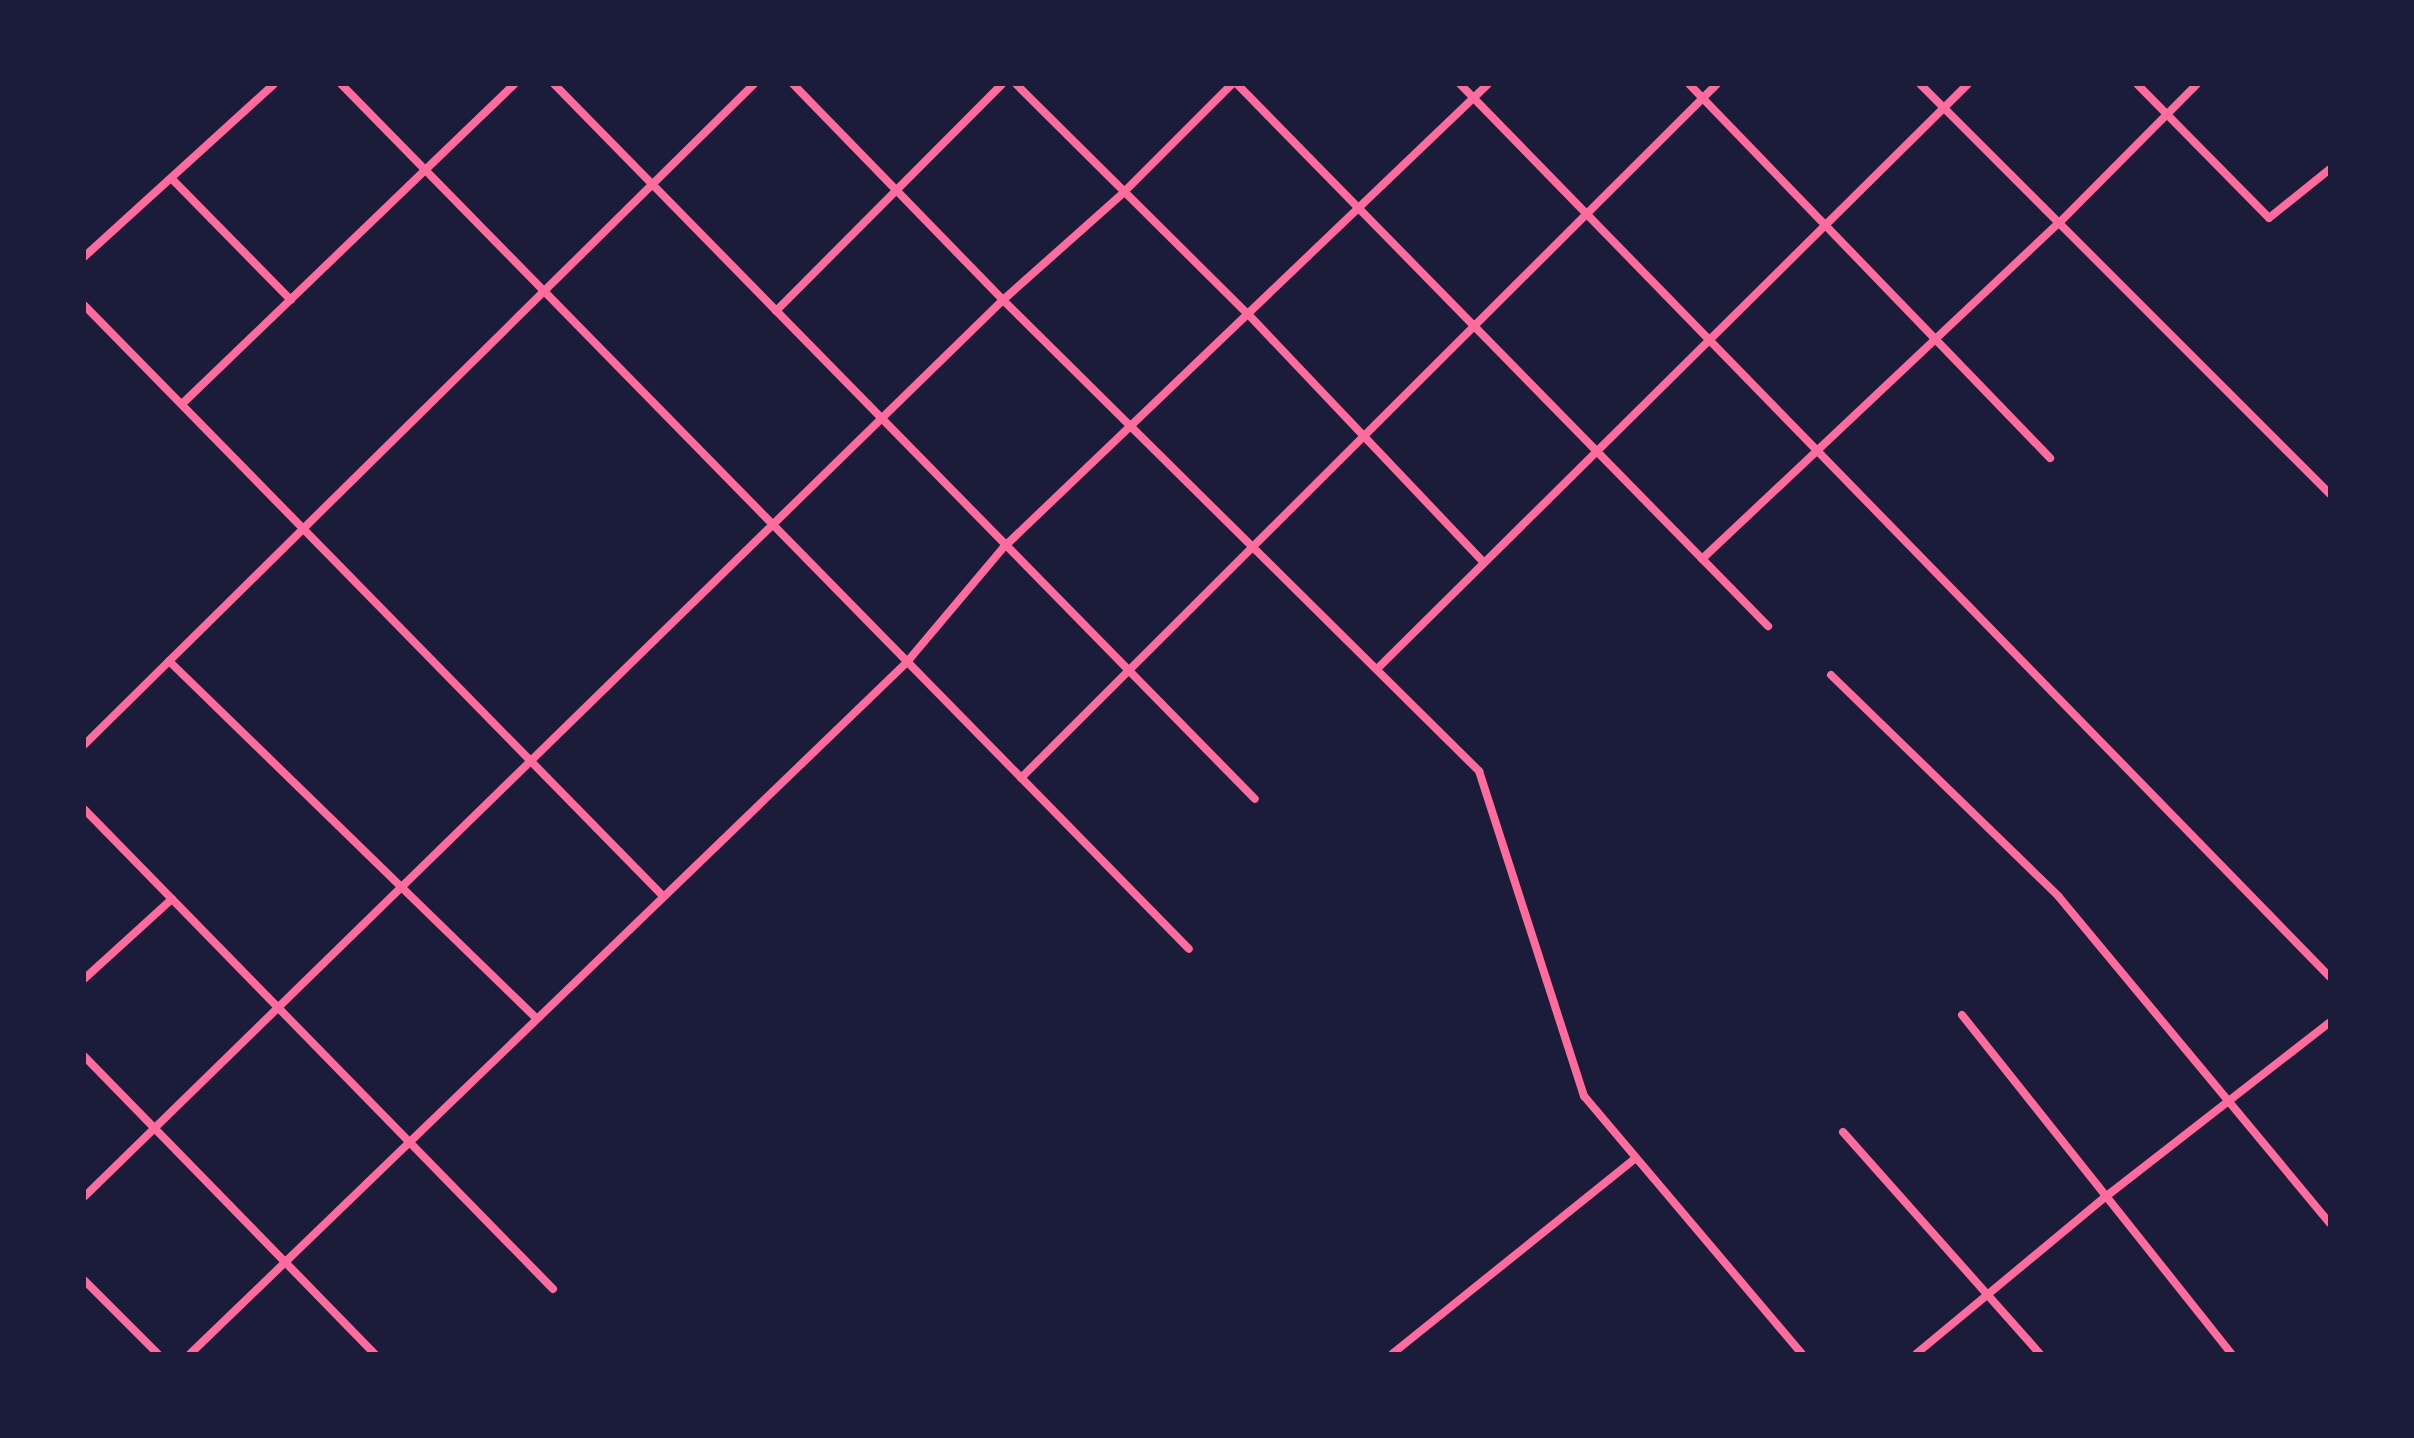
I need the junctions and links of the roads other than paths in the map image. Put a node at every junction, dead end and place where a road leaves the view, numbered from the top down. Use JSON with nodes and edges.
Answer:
{"nodes":[{"id":1,"x":274,"y":84,"type":"edge"},
{"id":2,"x":341,"y":84,"type":"edge"},
{"id":3,"x":515,"y":84,"type":"edge"},
{"id":4,"x":554,"y":84,"type":"edge"},
{"id":5,"x":754,"y":84,"type":"edge"},
{"id":6,"x":793,"y":84,"type":"edge"},
{"id":7,"x":1002,"y":84,"type":"edge"},
{"id":8,"x":1016,"y":84,"type":"edge"},
{"id":9,"x":1234,"y":84,"type":"edge"},
{"id":10,"x":1460,"y":84,"type":"edge"},
{"id":11,"x":1488,"y":84,"type":"edge"},
{"id":12,"x":1689,"y":84,"type":"edge"},
{"id":13,"x":1717,"y":84,"type":"edge"},
{"id":14,"x":1920,"y":84,"type":"edge"},
{"id":15,"x":1968,"y":84,"type":"edge"},
{"id":16,"x":2137,"y":84,"type":"edge"},
{"id":17,"x":2197,"y":84,"type":"edge"},
{"id":18,"x":1474,"y":98,"type":"junction"},
{"id":19,"x":1703,"y":98,"type":"junction"},
{"id":20,"x":1944,"y":108,"type":"junction"},
{"id":21,"x":2166,"y":114,"type":"junction"},
{"id":22,"x":2330,"y":169,"type":"edge"},
{"id":23,"x":425,"y":170,"type":"junction"},
{"id":24,"x":171,"y":178,"type":"junction"},
{"id":25,"x":652,"y":184,"type":"junction"},
{"id":26,"x":895,"y":189,"type":"junction"},
{"id":27,"x":1123,"y":193,"type":"junction"},
{"id":28,"x":1356,"y":206,"type":"junction"},
{"id":29,"x":1588,"y":214,"type":"junction"},
{"id":30,"x":2058,"y":224,"type":"junction"},
{"id":31,"x":1825,"y":225,"type":"junction"},
{"id":32,"x":84,"y":257,"type":"edge"},
{"id":33,"x":544,"y":291,"type":"junction"},
{"id":34,"x":291,"y":300,"type":"junction"},
{"id":35,"x":1003,"y":300,"type":"junction"},
{"id":36,"x":84,"y":305,"type":"edge"},
{"id":37,"x":776,"y":311,"type":"junction"},
{"id":38,"x":1247,"y":313,"type":"junction"},
{"id":39,"x":1475,"y":327,"type":"junction"},
{"id":40,"x":1710,"y":339,"type":"junction"},
{"id":41,"x":1935,"y":339,"type":"junction"},
{"id":42,"x":182,"y":404,"type":"junction"},
{"id":43,"x":881,"y":418,"type":"junction"},
{"id":44,"x":1129,"y":425,"type":"junction"},
{"id":45,"x":1365,"y":438,"type":"junction"},
{"id":46,"x":1597,"y":451,"type":"junction"},
{"id":47,"x":1816,"y":451,"type":"junction"},
{"id":48,"x":2050,"y":458,"type":"dead end"},
{"id":49,"x":2330,"y":494,"type":"edge"},
{"id":50,"x":773,"y":524,"type":"junction"},
{"id":51,"x":303,"y":529,"type":"junction"},
{"id":52,"x":1004,"y":547,"type":"junction"},
{"id":53,"x":1255,"y":549,"type":"junction"},
{"id":54,"x":1702,"y":559,"type":"junction"},
{"id":55,"x":1484,"y":563,"type":"junction"},
{"id":56,"x":1768,"y":626,"type":"dead end"},
{"id":57,"x":169,"y":661,"type":"junction"},
{"id":58,"x":907,"y":662,"type":"junction"},
{"id":59,"x":1377,"y":669,"type":"junction"},
{"id":60,"x":1130,"y":672,"type":"junction"},
{"id":61,"x":1831,"y":675,"type":"dead end"},
{"id":62,"x":84,"y":745,"type":"edge"},
{"id":63,"x":531,"y":761,"type":"junction"},
{"id":64,"x":1021,"y":778,"type":"junction"},
{"id":65,"x":1255,"y":799,"type":"dead end"},
{"id":66,"x":84,"y":809,"type":"edge"},
{"id":67,"x":401,"y":887,"type":"junction"},
{"id":68,"x":663,"y":896,"type":"junction"},
{"id":69,"x":172,"y":899,"type":"junction"},
{"id":70,"x":1189,"y":949,"type":"dead end"},
{"id":71,"x":2330,"y":977,"type":"edge"},
{"id":72,"x":84,"y":979,"type":"edge"},
{"id":73,"x":277,"y":1007,"type":"junction"},
{"id":74,"x":1962,"y":1015,"type":"dead end"},
{"id":75,"x":537,"y":1019,"type":"junction"},
{"id":76,"x":2330,"y":1022,"type":"edge"},
{"id":77,"x":84,"y":1056,"type":"edge"},
{"id":78,"x":2227,"y":1104,"type":"junction"},
{"id":79,"x":154,"y":1128,"type":"junction"},
{"id":80,"x":1843,"y":1132,"type":"dead end"},
{"id":81,"x":409,"y":1142,"type":"junction"},
{"id":82,"x":1636,"y":1158,"type":"junction"},
{"id":83,"x":84,"y":1197,"type":"edge"},
{"id":84,"x":2104,"y":1198,"type":"junction"},
{"id":85,"x":2330,"y":1223,"type":"edge"},
{"id":86,"x":285,"y":1262,"type":"junction"},
{"id":87,"x":84,"y":1280,"type":"edge"},
{"id":88,"x":553,"y":1289,"type":"dead end"},
{"id":89,"x":1992,"y":1295,"type":"junction"},
{"id":90,"x":158,"y":1354,"type":"edge"},
{"id":91,"x":190,"y":1354,"type":"edge"},
{"id":92,"x":375,"y":1354,"type":"edge"},
{"id":93,"x":1392,"y":1354,"type":"edge"},
{"id":94,"x":1802,"y":1354,"type":"edge"},
{"id":95,"x":1916,"y":1354,"type":"edge"},
{"id":96,"x":2040,"y":1354,"type":"edge"},
{"id":97,"x":2232,"y":1354,"type":"edge"}],
"edges":[{"from":1,"to":24,"type":"street"},
{"from":2,"to":23,"type":"street"},
{"from":3,"to":23,"type":"street"},
{"from":4,"to":25,"type":"street"},
{"from":5,"to":25,"type":"street"},
{"from":6,"to":26,"type":"street"},
{"from":7,"to":26,"type":"street"},
{"from":8,"to":27,"type":"street"},
{"from":9,"to":27,"type":"street"},
{"from":9,"to":28,"type":"street"},
{"from":10,"to":18,"type":"street"},
{"from":11,"to":18,"type":"street"},
{"from":12,"to":19,"type":"street"},
{"from":13,"to":19,"type":"street"},
{"from":14,"to":20,"type":"street"},
{"from":15,"to":20,"type":"street"},
{"from":16,"to":21,"type":"street"},
{"from":17,"to":21,"type":"street"},
{"from":18,"to":28,"type":"street"},
{"from":18,"to":29,"type":"street"},
{"from":19,"to":29,"type":"street"},
{"from":19,"to":31,"type":"street"},
{"from":20,"to":30,"type":"street"},
{"from":20,"to":31,"type":"street"},
{"from":21,"to":22,"type":"street"},
{"from":21,"to":30,"type":"street"},
{"from":23,"to":33,"type":"street"},
{"from":23,"to":34,"type":"street"},
{"from":24,"to":32,"type":"street"},
{"from":24,"to":34,"type":"street"},
{"from":25,"to":33,"type":"street"},
{"from":25,"to":37,"type":"street"},
{"from":26,"to":35,"type":"street"},
{"from":26,"to":37,"type":"street"},
{"from":27,"to":35,"type":"street"},
{"from":27,"to":38,"type":"street"},
{"from":28,"to":38,"type":"street"},
{"from":28,"to":39,"type":"street"},
{"from":29,"to":39,"type":"street"},
{"from":29,"to":40,"type":"street"},
{"from":30,"to":41,"type":"street"},
{"from":30,"to":49,"type":"street"},
{"from":31,"to":40,"type":"street"},
{"from":31,"to":41,"type":"street"},
{"from":33,"to":50,"type":"street"},
{"from":33,"to":51,"type":"street"},
{"from":34,"to":42,"type":"street"},
{"from":35,"to":43,"type":"street"},
{"from":35,"to":44,"type":"street"},
{"from":36,"to":42,"type":"street"},
{"from":37,"to":43,"type":"street"},
{"from":38,"to":44,"type":"street"},
{"from":38,"to":45,"type":"street"},
{"from":39,"to":45,"type":"street"},
{"from":39,"to":46,"type":"street"},
{"from":40,"to":46,"type":"street"},
{"from":40,"to":47,"type":"street"},
{"from":41,"to":47,"type":"street"},
{"from":41,"to":48,"type":"street"},
{"from":42,"to":51,"type":"street"},
{"from":43,"to":50,"type":"street"},
{"from":43,"to":52,"type":"street"},
{"from":44,"to":52,"type":"street"},
{"from":44,"to":53,"type":"street"},
{"from":45,"to":53,"type":"street"},
{"from":45,"to":55,"type":"street"},
{"from":46,"to":54,"type":"street"},
{"from":46,"to":55,"type":"street"},
{"from":47,"to":54,"type":"street"},
{"from":47,"to":71,"type":"street"},
{"from":50,"to":58,"type":"street"},
{"from":50,"to":63,"type":"street"},
{"from":51,"to":57,"type":"street"},
{"from":51,"to":63,"type":"street"},
{"from":52,"to":58,"type":"street"},
{"from":52,"to":60,"type":"street"},
{"from":53,"to":59,"type":"street"},
{"from":53,"to":60,"type":"street"},
{"from":54,"to":56,"type":"street"},
{"from":55,"to":59,"type":"street"},
{"from":57,"to":62,"type":"street"},
{"from":57,"to":67,"type":"street"},
{"from":58,"to":64,"type":"street"},
{"from":58,"to":68,"type":"street"},
{"from":59,"to":82,"type":"street"},
{"from":60,"to":64,"type":"street"},
{"from":60,"to":65,"type":"street"},
{"from":61,"to":78,"type":"street"},
{"from":63,"to":67,"type":"street"},
{"from":63,"to":68,"type":"street"},
{"from":64,"to":70,"type":"street"},
{"from":66,"to":69,"type":"street"},
{"from":67,"to":73,"type":"street"},
{"from":67,"to":75,"type":"street"},
{"from":68,"to":75,"type":"street"},
{"from":69,"to":72,"type":"street"},
{"from":69,"to":73,"type":"street"},
{"from":73,"to":79,"type":"street"},
{"from":73,"to":81,"type":"street"},
{"from":74,"to":84,"type":"street"},
{"from":75,"to":81,"type":"street"},
{"from":76,"to":78,"type":"street"},
{"from":77,"to":79,"type":"street"},
{"from":78,"to":84,"type":"street"},
{"from":78,"to":85,"type":"street"},
{"from":79,"to":83,"type":"street"},
{"from":79,"to":86,"type":"street"},
{"from":80,"to":89,"type":"street"},
{"from":81,"to":86,"type":"street"},
{"from":81,"to":88,"type":"street"},
{"from":82,"to":93,"type":"street"},
{"from":82,"to":94,"type":"street"},
{"from":84,"to":89,"type":"street"},
{"from":84,"to":97,"type":"street"},
{"from":86,"to":91,"type":"street"},
{"from":86,"to":92,"type":"street"},
{"from":87,"to":90,"type":"street"},
{"from":89,"to":95,"type":"street"},
{"from":89,"to":96,"type":"street"}]}
